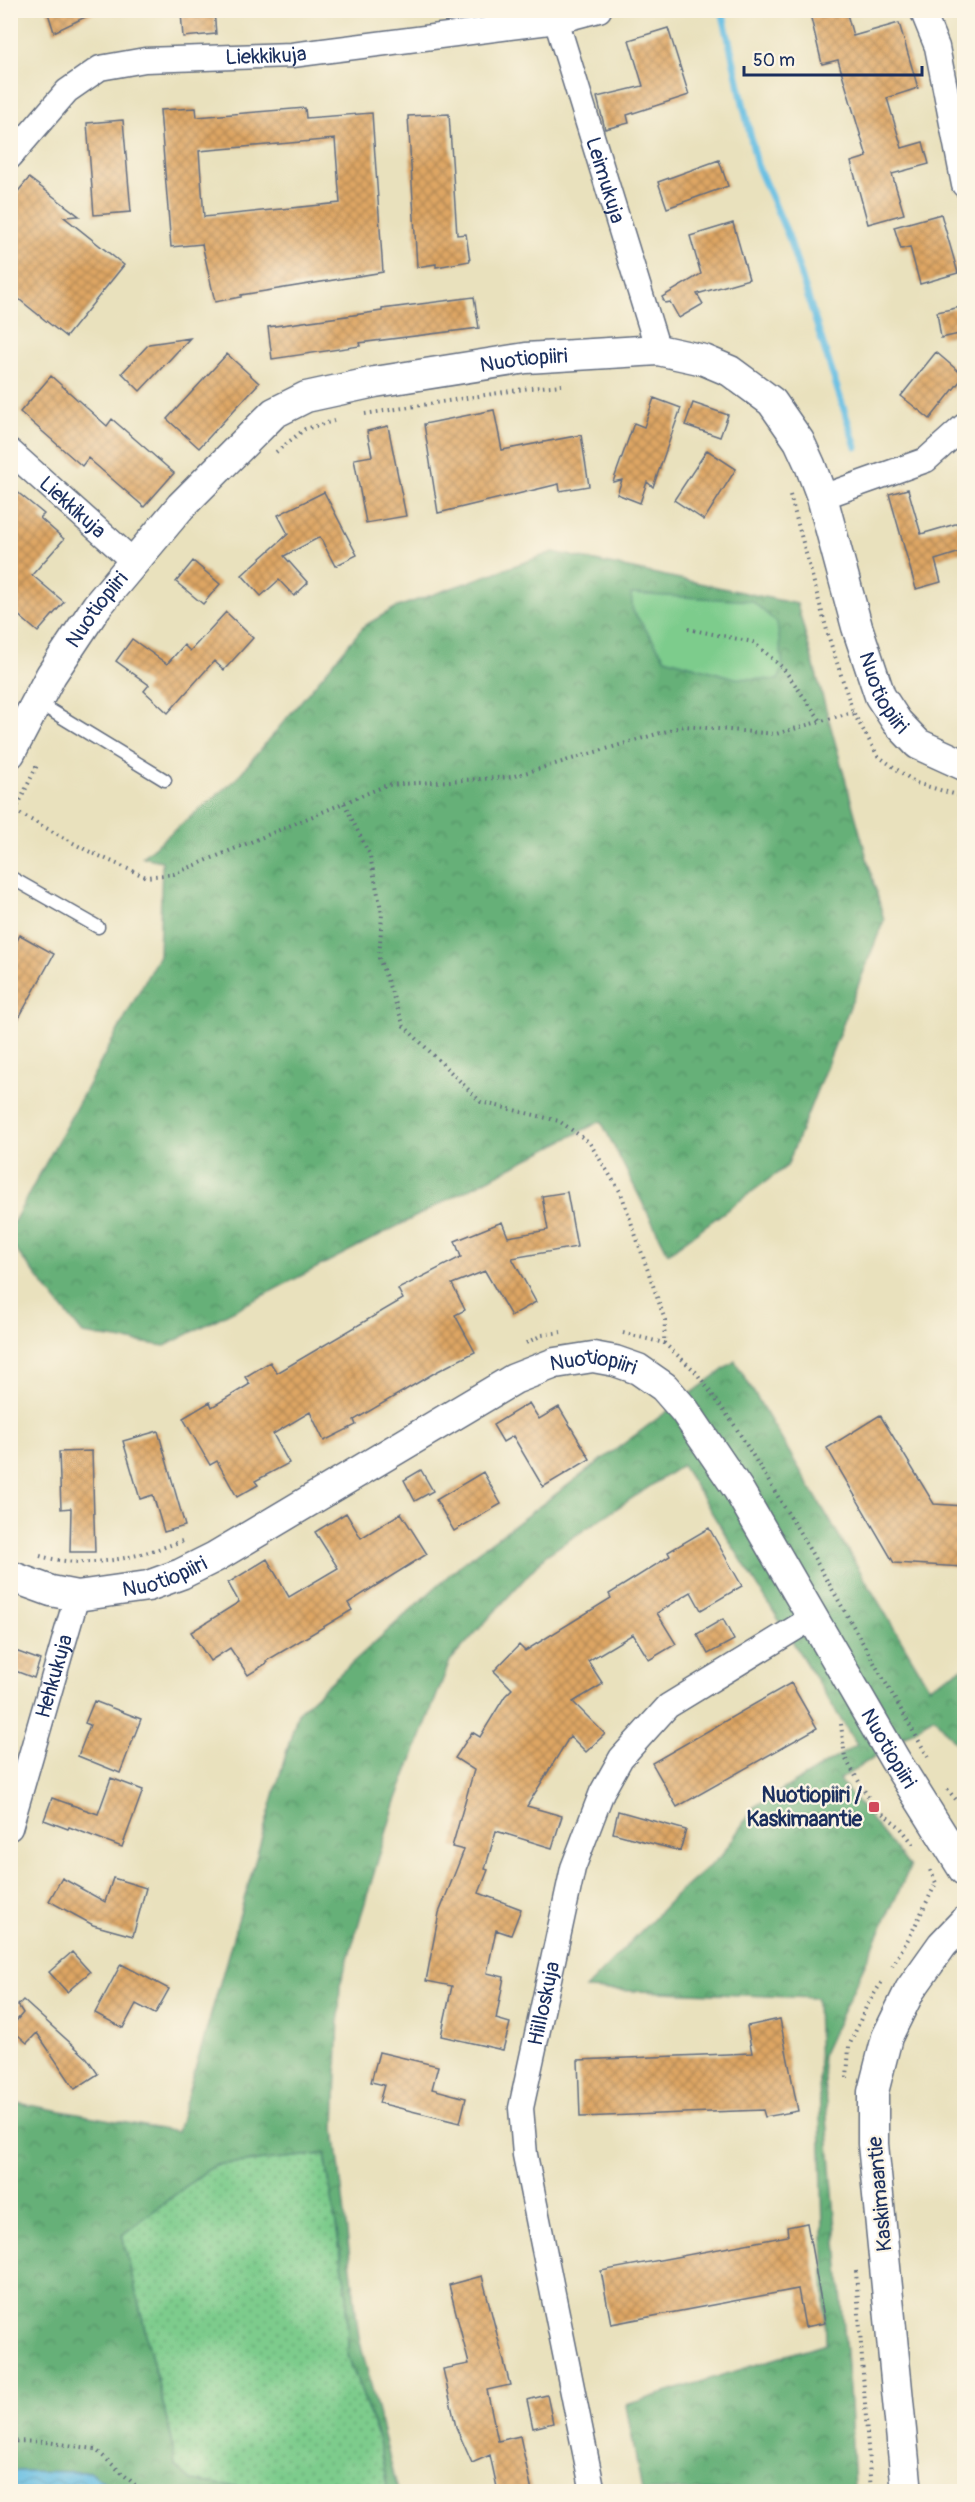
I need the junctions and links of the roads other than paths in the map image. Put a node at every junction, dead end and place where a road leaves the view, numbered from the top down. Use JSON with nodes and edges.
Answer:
{"nodes":[{"id":1,"x":599,"y":10,"type":"edge"},
{"id":2,"x":922,"y":10,"type":"edge"},
{"id":3,"x":555,"y":16,"type":"edge"},
{"id":4,"x":10,"y":157,"type":"edge"},
{"id":5,"x":964,"y":185,"type":"edge"},
{"id":6,"x":658,"y":350,"type":"junction"},
{"id":7,"x":964,"y":426,"type":"edge"},
{"id":8,"x":10,"y":451,"type":"edge"},
{"id":9,"x":822,"y":497,"type":"junction"},
{"id":10,"x":134,"y":562,"type":"junction"},
{"id":11,"x":37,"y":702,"type":"junction"},
{"id":12,"x":10,"y":753,"type":"edge"},
{"id":13,"x":964,"y":765,"type":"edge"},
{"id":14,"x":165,"y":780,"type":"dead end"},
{"id":15,"x":10,"y":877,"type":"edge"},
{"id":16,"x":99,"y":927,"type":"dead end"},
{"id":17,"x":10,"y":1576,"type":"edge"},
{"id":18,"x":77,"y":1596,"type":"junction"},
{"id":19,"x":812,"y":1618,"type":"junction"},
{"id":20,"x":10,"y":1828,"type":"edge"},
{"id":21,"x":964,"y":1870,"type":"edge"},
{"id":22,"x":964,"y":1922,"type":"edge"},
{"id":23,"x":593,"y":2492,"type":"edge"},
{"id":24,"x":907,"y":2492,"type":"edge"}],
"edges":[{"from":1,"to":3,"type":"street","name":"Liekkikuja"},
{"from":2,"to":5,"type":"street"},
{"from":3,"to":4,"type":"street","name":"Liekkikuja"},
{"from":3,"to":6,"type":"street","name":"Leimukuja"},
{"from":6,"to":9,"type":"street","name":"Nuotiopiiri"},
{"from":6,"to":10,"type":"street","name":"Nuotiopiiri"},
{"from":7,"to":9,"type":"street"},
{"from":8,"to":10,"type":"street","name":"Liekkikuja"},
{"from":9,"to":13,"type":"street","name":"Nuotiopiiri"},
{"from":10,"to":11,"type":"street","name":"Nuotiopiiri"},
{"from":11,"to":12,"type":"street","name":"Nuotiopiiri"},
{"from":11,"to":14,"type":"lane"},
{"from":15,"to":16,"type":"lane"},
{"from":17,"to":18,"type":"street","name":"Nuotiopiiri"},
{"from":18,"to":19,"type":"street","name":"Nuotiopiiri"},
{"from":18,"to":20,"type":"street","name":"Hehkukuja"},
{"from":19,"to":21,"type":"street","name":"Nuotiopiiri"},
{"from":19,"to":23,"type":"street","name":"Hiilloskuja"},
{"from":22,"to":24,"type":"street","name":"Kaskimaantie"}]}
